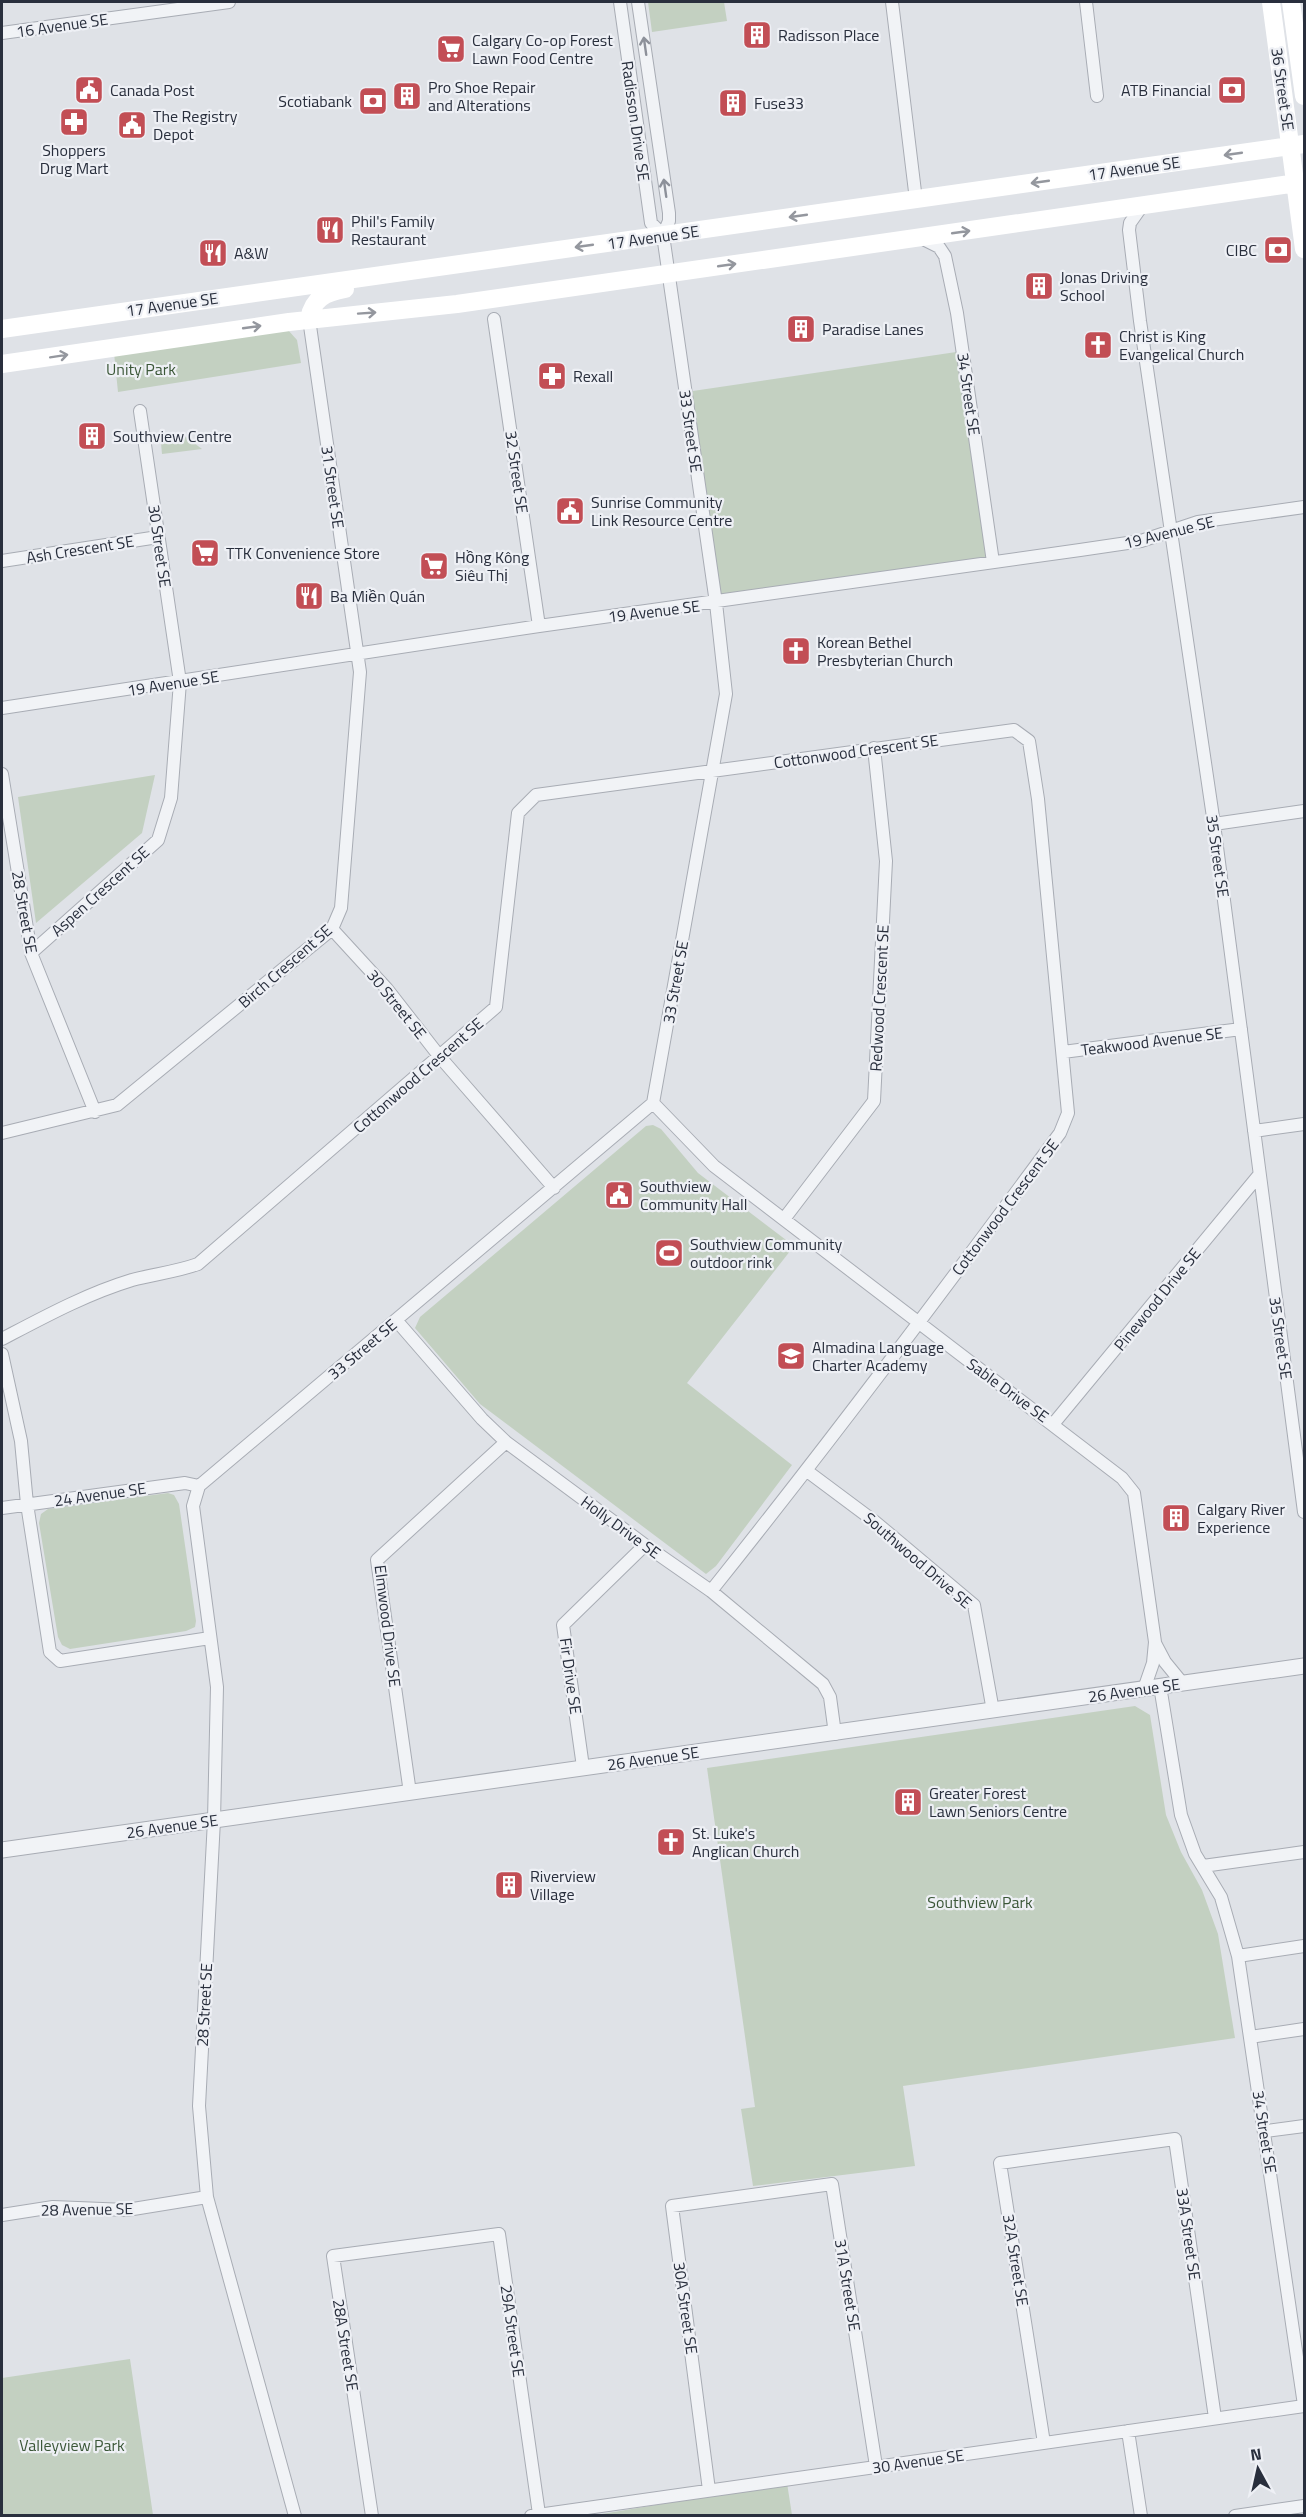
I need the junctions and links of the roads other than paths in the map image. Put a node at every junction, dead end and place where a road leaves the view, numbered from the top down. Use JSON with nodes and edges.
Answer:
{"nodes":[{"id":1,"x":229,"y":2,"type":"edge"},
{"id":2,"x":620,"y":2,"type":"edge"},
{"id":3,"x":638,"y":2,"type":"edge"},
{"id":4,"x":892,"y":2,"type":"edge"},
{"id":5,"x":1086,"y":2,"type":"edge"},
{"id":6,"x":1271,"y":2,"type":"edge"},
{"id":7,"x":1291,"y":2,"type":"edge"},
{"id":8,"x":160,"y":6,"type":"edge"},
{"id":9,"x":2,"y":33,"type":"edge"},
{"id":10,"x":1097,"y":96,"type":"dead end"},
{"id":11,"x":1305,"y":96,"type":"edge"},
{"id":12,"x":1298,"y":145,"type":"edge"},
{"id":13,"x":1300,"y":183,"type":"edge"},
{"id":14,"x":916,"y":200,"type":"junction"},
{"id":15,"x":1143,"y":206,"type":"junction"},
{"id":16,"x":663,"y":235,"type":"junction"},
{"id":17,"x":921,"y":238,"type":"junction"},
{"id":18,"x":1305,"y":249,"type":"edge"},
{"id":19,"x":416,"y":270,"type":"junction"},
{"id":20,"x":669,"y":274,"type":"junction"},
{"id":21,"x":309,"y":319,"type":"junction"},
{"id":22,"x":494,"y":319,"type":"dead end"},
{"id":23,"x":2,"y":328,"type":"edge"},
{"id":24,"x":2,"y":364,"type":"edge"},
{"id":25,"x":140,"y":411,"type":"dead end"},
{"id":26,"x":1305,"y":507,"type":"edge"},
{"id":27,"x":1171,"y":532,"type":"junction"},
{"id":28,"x":158,"y":537,"type":"junction"},
{"id":29,"x":2,"y":561,"type":"edge"},
{"id":30,"x":993,"y":562,"type":"junction"},
{"id":31,"x":717,"y":603,"type":"junction"},
{"id":32,"x":539,"y":626,"type":"junction"},
{"id":33,"x":358,"y":655,"type":"junction"},
{"id":34,"x":180,"y":682,"type":"junction"},
{"id":35,"x":2,"y":708,"type":"edge"},
{"id":36,"x":874,"y":748,"type":"junction"},
{"id":37,"x":713,"y":770,"type":"junction"},
{"id":38,"x":2,"y":774,"type":"edge"},
{"id":39,"x":1305,"y":811,"type":"edge"},
{"id":40,"x":1214,"y":824,"type":"junction"},
{"id":41,"x":332,"y":929,"type":"junction"},
{"id":42,"x":31,"y":953,"type":"junction"},
{"id":43,"x":1241,"y":1029,"type":"junction"},
{"id":44,"x":1063,"y":1052,"type":"junction"},
{"id":45,"x":440,"y":1057,"type":"junction"},
{"id":46,"x":653,"y":1103,"type":"junction"},
{"id":47,"x":95,"y":1112,"type":"junction"},
{"id":48,"x":1305,"y":1124,"type":"edge"},
{"id":49,"x":1254,"y":1131,"type":"junction"},
{"id":50,"x":2,"y":1132,"type":"edge"},
{"id":51,"x":1259,"y":1175,"type":"junction"},
{"id":52,"x":554,"y":1188,"type":"junction"},
{"id":53,"x":783,"y":1219,"type":"junction"},
{"id":54,"x":396,"y":1320,"type":"junction"},
{"id":55,"x":919,"y":1323,"type":"junction"},
{"id":56,"x":2,"y":1339,"type":"edge"},
{"id":57,"x":2,"y":1354,"type":"edge"},
{"id":58,"x":1054,"y":1424,"type":"junction"},
{"id":59,"x":506,"y":1442,"type":"junction"},
{"id":60,"x":807,"y":1471,"type":"junction"},
{"id":61,"x":199,"y":1486,"type":"junction"},
{"id":62,"x":27,"y":1504,"type":"junction"},
{"id":63,"x":2,"y":1508,"type":"edge"},
{"id":64,"x":1305,"y":1512,"type":"edge"},
{"id":65,"x":645,"y":1545,"type":"junction"},
{"id":66,"x":711,"y":1591,"type":"junction"},
{"id":67,"x":210,"y":1638,"type":"junction"},
{"id":68,"x":1155,"y":1641,"type":"junction"},
{"id":69,"x":1305,"y":1666,"type":"edge"},
{"id":70,"x":1183,"y":1684,"type":"junction"},
{"id":71,"x":1160,"y":1686,"type":"junction"},
{"id":72,"x":1144,"y":1689,"type":"junction"},
{"id":73,"x":993,"y":1711,"type":"junction"},
{"id":74,"x":836,"y":1734,"type":"junction"},
{"id":75,"x":583,"y":1767,"type":"junction"},
{"id":76,"x":410,"y":1793,"type":"junction"},
{"id":77,"x":214,"y":1820,"type":"junction"},
{"id":78,"x":2,"y":1850,"type":"edge"},
{"id":79,"x":1305,"y":1852,"type":"edge"},
{"id":80,"x":1203,"y":1866,"type":"junction"},
{"id":81,"x":1305,"y":1946,"type":"edge"},
{"id":82,"x":1238,"y":1956,"type":"junction"},
{"id":83,"x":1305,"y":2029,"type":"edge"},
{"id":84,"x":1250,"y":2037,"type":"junction"},
{"id":85,"x":1305,"y":2126,"type":"edge"},
{"id":86,"x":1266,"y":2131,"type":"junction"},
{"id":87,"x":1086,"y":2151,"type":"joint"},
{"id":88,"x":752,"y":2194,"type":"joint"},
{"id":89,"x":207,"y":2197,"type":"junction"},
{"id":90,"x":2,"y":2215,"type":"edge"},
{"id":91,"x":413,"y":2244,"type":"joint"},
{"id":92,"x":1305,"y":2307,"type":"edge"},
{"id":93,"x":1290,"y":2308,"type":"junction"},
{"id":94,"x":1305,"y":2405,"type":"edge"},
{"id":95,"x":1215,"y":2418,"type":"junction"},
{"id":96,"x":1128,"y":2431,"type":"junction"},
{"id":97,"x":1044,"y":2443,"type":"junction"},
{"id":98,"x":876,"y":2466,"type":"junction"},
{"id":99,"x":709,"y":2490,"type":"junction"},
{"id":100,"x":1305,"y":2506,"type":"edge"},
{"id":101,"x":535,"y":2515,"type":"edge"},
{"id":102,"x":295,"y":2516,"type":"edge"},
{"id":103,"x":372,"y":2516,"type":"edge"},
{"id":104,"x":1141,"y":2516,"type":"edge"},
{"id":105,"x":1235,"y":2516,"type":"edge"}],
"edges":[{"from":1,"to":8,"type":"street","name":"16 Avenue SE"},
{"from":2,"to":16,"type":"street","name":"Radisson Drive SE"},
{"from":16,"to":3,"type":"street","name":"Radisson Drive SE","one_way":true},
{"from":4,"to":14,"type":"street"},
{"from":5,"to":10,"type":"street"},
{"from":6,"to":12,"type":"main road","name":"36 Street SE"},
{"from":7,"to":11,"type":"main road","name":"36 Street SE"},
{"from":8,"to":9,"type":"street","name":"16 Avenue SE"},
{"from":12,"to":13,"type":"main road","name":"36 Street SE"},
{"from":12,"to":14,"type":"main road","name":"17 Avenue SE","one_way":true},
{"from":13,"to":15,"type":"main road","name":"17 Avenue SE"},
{"from":13,"to":18,"type":"main road","name":"36 Street SE"},
{"from":14,"to":16,"type":"main road","name":"17 Avenue SE","one_way":true},
{"from":17,"to":15,"type":"main road","name":"17 Avenue SE","one_way":true},
{"from":15,"to":27,"type":"street","name":"35 Street SE"},
{"from":16,"to":19,"type":"main road","name":"17 Avenue SE","one_way":true},
{"from":16,"to":20,"type":"street","name":"Radisson Drive SE"},
{"from":20,"to":17,"type":"main road","name":"17 Avenue SE","one_way":true},
{"from":17,"to":30,"type":"street","name":"34 Street SE"},
{"from":19,"to":21,"type":"main road"},
{"from":19,"to":23,"type":"main road","name":"17 Avenue SE"},
{"from":21,"to":20,"type":"main road","name":"17 Avenue SE","one_way":true},
{"from":20,"to":31,"type":"street","name":"33 Street SE"},
{"from":24,"to":21,"type":"main road","name":"17 Avenue SE","one_way":true},
{"from":21,"to":33,"type":"street","name":"31 Street SE"},
{"from":22,"to":32,"type":"street","name":"32 Street SE"},
{"from":25,"to":28,"type":"street","name":"30 Street SE"},
{"from":26,"to":27,"type":"street","name":"19 Avenue SE"},
{"from":27,"to":30,"type":"street","name":"19 Avenue SE"},
{"from":27,"to":40,"type":"street","name":"35 Street SE"},
{"from":28,"to":29,"type":"street","name":"Ash Crescent SE"},
{"from":28,"to":34,"type":"street","name":"30 Street SE"},
{"from":30,"to":31,"type":"street","name":"19 Avenue SE"},
{"from":31,"to":32,"type":"street","name":"19 Avenue SE"},
{"from":31,"to":37,"type":"street","name":"33 Street SE"},
{"from":32,"to":33,"type":"street","name":"19 Avenue SE"},
{"from":33,"to":34,"type":"street","name":"19 Avenue SE"},
{"from":33,"to":41,"type":"street","name":"Birch Crescent SE"},
{"from":34,"to":35,"type":"street","name":"19 Avenue SE"},
{"from":34,"to":42,"type":"street","name":"Aspen Crescent SE"},
{"from":36,"to":37,"type":"street","name":"Cottonwood Crescent SE"},
{"from":36,"to":44,"type":"street","name":"Cottonwood Crescent SE"},
{"from":36,"to":53,"type":"street","name":"Redwood Crescent SE"},
{"from":37,"to":45,"type":"street","name":"Cottonwood Crescent SE"},
{"from":37,"to":46,"type":"street","name":"33 Street SE"},
{"from":38,"to":42,"type":"street","name":"28 Street SE"},
{"from":39,"to":40,"type":"street"},
{"from":40,"to":43,"type":"street","name":"35 Street SE"},
{"from":41,"to":45,"type":"street","name":"30 Street SE"},
{"from":41,"to":47,"type":"street","name":"Birch Crescent SE"},
{"from":42,"to":47,"type":"street","name":"28 Street SE"},
{"from":43,"to":44,"type":"street","name":"Teakwood Avenue SE"},
{"from":43,"to":49,"type":"street","name":"35 Street SE"},
{"from":44,"to":55,"type":"street","name":"Cottonwood Crescent SE"},
{"from":45,"to":52,"type":"street","name":"30 Street SE"},
{"from":45,"to":56,"type":"street","name":"Cottonwood Crescent SE"},
{"from":46,"to":52,"type":"street","name":"33 Street SE"},
{"from":46,"to":53,"type":"street","name":"Sable Drive SE"},
{"from":47,"to":50,"type":"street","name":"Birch Crescent SE"},
{"from":48,"to":49,"type":"street"},
{"from":49,"to":51,"type":"street","name":"35 Street SE"},
{"from":51,"to":58,"type":"street","name":"Pinewood Drive SE"},
{"from":51,"to":64,"type":"street","name":"35 Street SE"},
{"from":52,"to":54,"type":"street","name":"33 Street SE"},
{"from":53,"to":55,"type":"street","name":"Sable Drive SE"},
{"from":54,"to":59,"type":"street","name":"Holly Drive SE"},
{"from":54,"to":61,"type":"street","name":"33 Street SE"},
{"from":55,"to":58,"type":"street","name":"Sable Drive SE"},
{"from":55,"to":60,"type":"street","name":"Cottonwood Crescent SE"},
{"from":57,"to":62,"type":"street"},
{"from":58,"to":68,"type":"street","name":"Sable Drive SE"},
{"from":59,"to":65,"type":"street","name":"Holly Drive SE"},
{"from":59,"to":76,"type":"street","name":"Elmwood Drive SE"},
{"from":60,"to":66,"type":"street","name":"Cottonwood Crescent SE"},
{"from":60,"to":73,"type":"street","name":"Southwood Drive SE"},
{"from":61,"to":62,"type":"street","name":"24 Avenue SE"},
{"from":61,"to":67,"type":"street","name":"28 Street SE"},
{"from":62,"to":63,"type":"street","name":"24 Avenue SE"},
{"from":62,"to":67,"type":"street"},
{"from":65,"to":66,"type":"street","name":"Holly Drive SE"},
{"from":65,"to":75,"type":"street","name":"Fir Drive SE"},
{"from":66,"to":74,"type":"street","name":"Holly Drive SE"},
{"from":67,"to":77,"type":"street","name":"28 Street SE"},
{"from":68,"to":70,"type":"street","name":"Sable Drive SE"},
{"from":68,"to":72,"type":"street","name":"Sable Drive SE"},
{"from":69,"to":70,"type":"street","name":"26 Avenue SE"},
{"from":70,"to":71,"type":"street","name":"26 Avenue SE"},
{"from":71,"to":72,"type":"street","name":"26 Avenue SE"},
{"from":71,"to":80,"type":"street"},
{"from":72,"to":73,"type":"street","name":"26 Avenue SE"},
{"from":73,"to":74,"type":"street","name":"26 Avenue SE"},
{"from":74,"to":75,"type":"street","name":"26 Avenue SE"},
{"from":75,"to":76,"type":"street","name":"26 Avenue SE"},
{"from":76,"to":77,"type":"street","name":"26 Avenue SE"},
{"from":77,"to":78,"type":"street","name":"26 Avenue SE"},
{"from":77,"to":89,"type":"street","name":"28 Street SE"},
{"from":79,"to":80,"type":"street"},
{"from":80,"to":82,"type":"street","name":"34 Street SE"},
{"from":81,"to":82,"type":"street"},
{"from":82,"to":84,"type":"street","name":"34 Street SE"},
{"from":83,"to":84,"type":"street"},
{"from":84,"to":86,"type":"street","name":"34 Street SE"},
{"from":85,"to":86,"type":"street"},
{"from":86,"to":93,"type":"street","name":"34 Street SE"},
{"from":87,"to":95,"type":"street","name":"33A Street SE"},
{"from":87,"to":97,"type":"street","name":"32A Street SE"},
{"from":88,"to":98,"type":"street","name":"31A Street SE"},
{"from":88,"to":99,"type":"street","name":"30A Street SE"},
{"from":89,"to":90,"type":"street","name":"28 Avenue SE"},
{"from":89,"to":102,"type":"street","name":"28 Street SE"},
{"from":91,"to":101,"type":"street","name":"29A Street SE"},
{"from":91,"to":103,"type":"street","name":"28A Street SE"},
{"from":92,"to":93,"type":"street"},
{"from":93,"to":94,"type":"street","name":"34 Street SE"},
{"from":94,"to":95,"type":"street","name":"30 Avenue SE"},
{"from":95,"to":96,"type":"street","name":"30 Avenue SE"},
{"from":96,"to":97,"type":"street","name":"30 Avenue SE"},
{"from":96,"to":104,"type":"street"},
{"from":97,"to":98,"type":"street","name":"30 Avenue SE"},
{"from":98,"to":99,"type":"street","name":"30 Avenue SE"},
{"from":99,"to":101,"type":"street","name":"30 Avenue SE"},
{"from":100,"to":105,"type":"street"}]}
